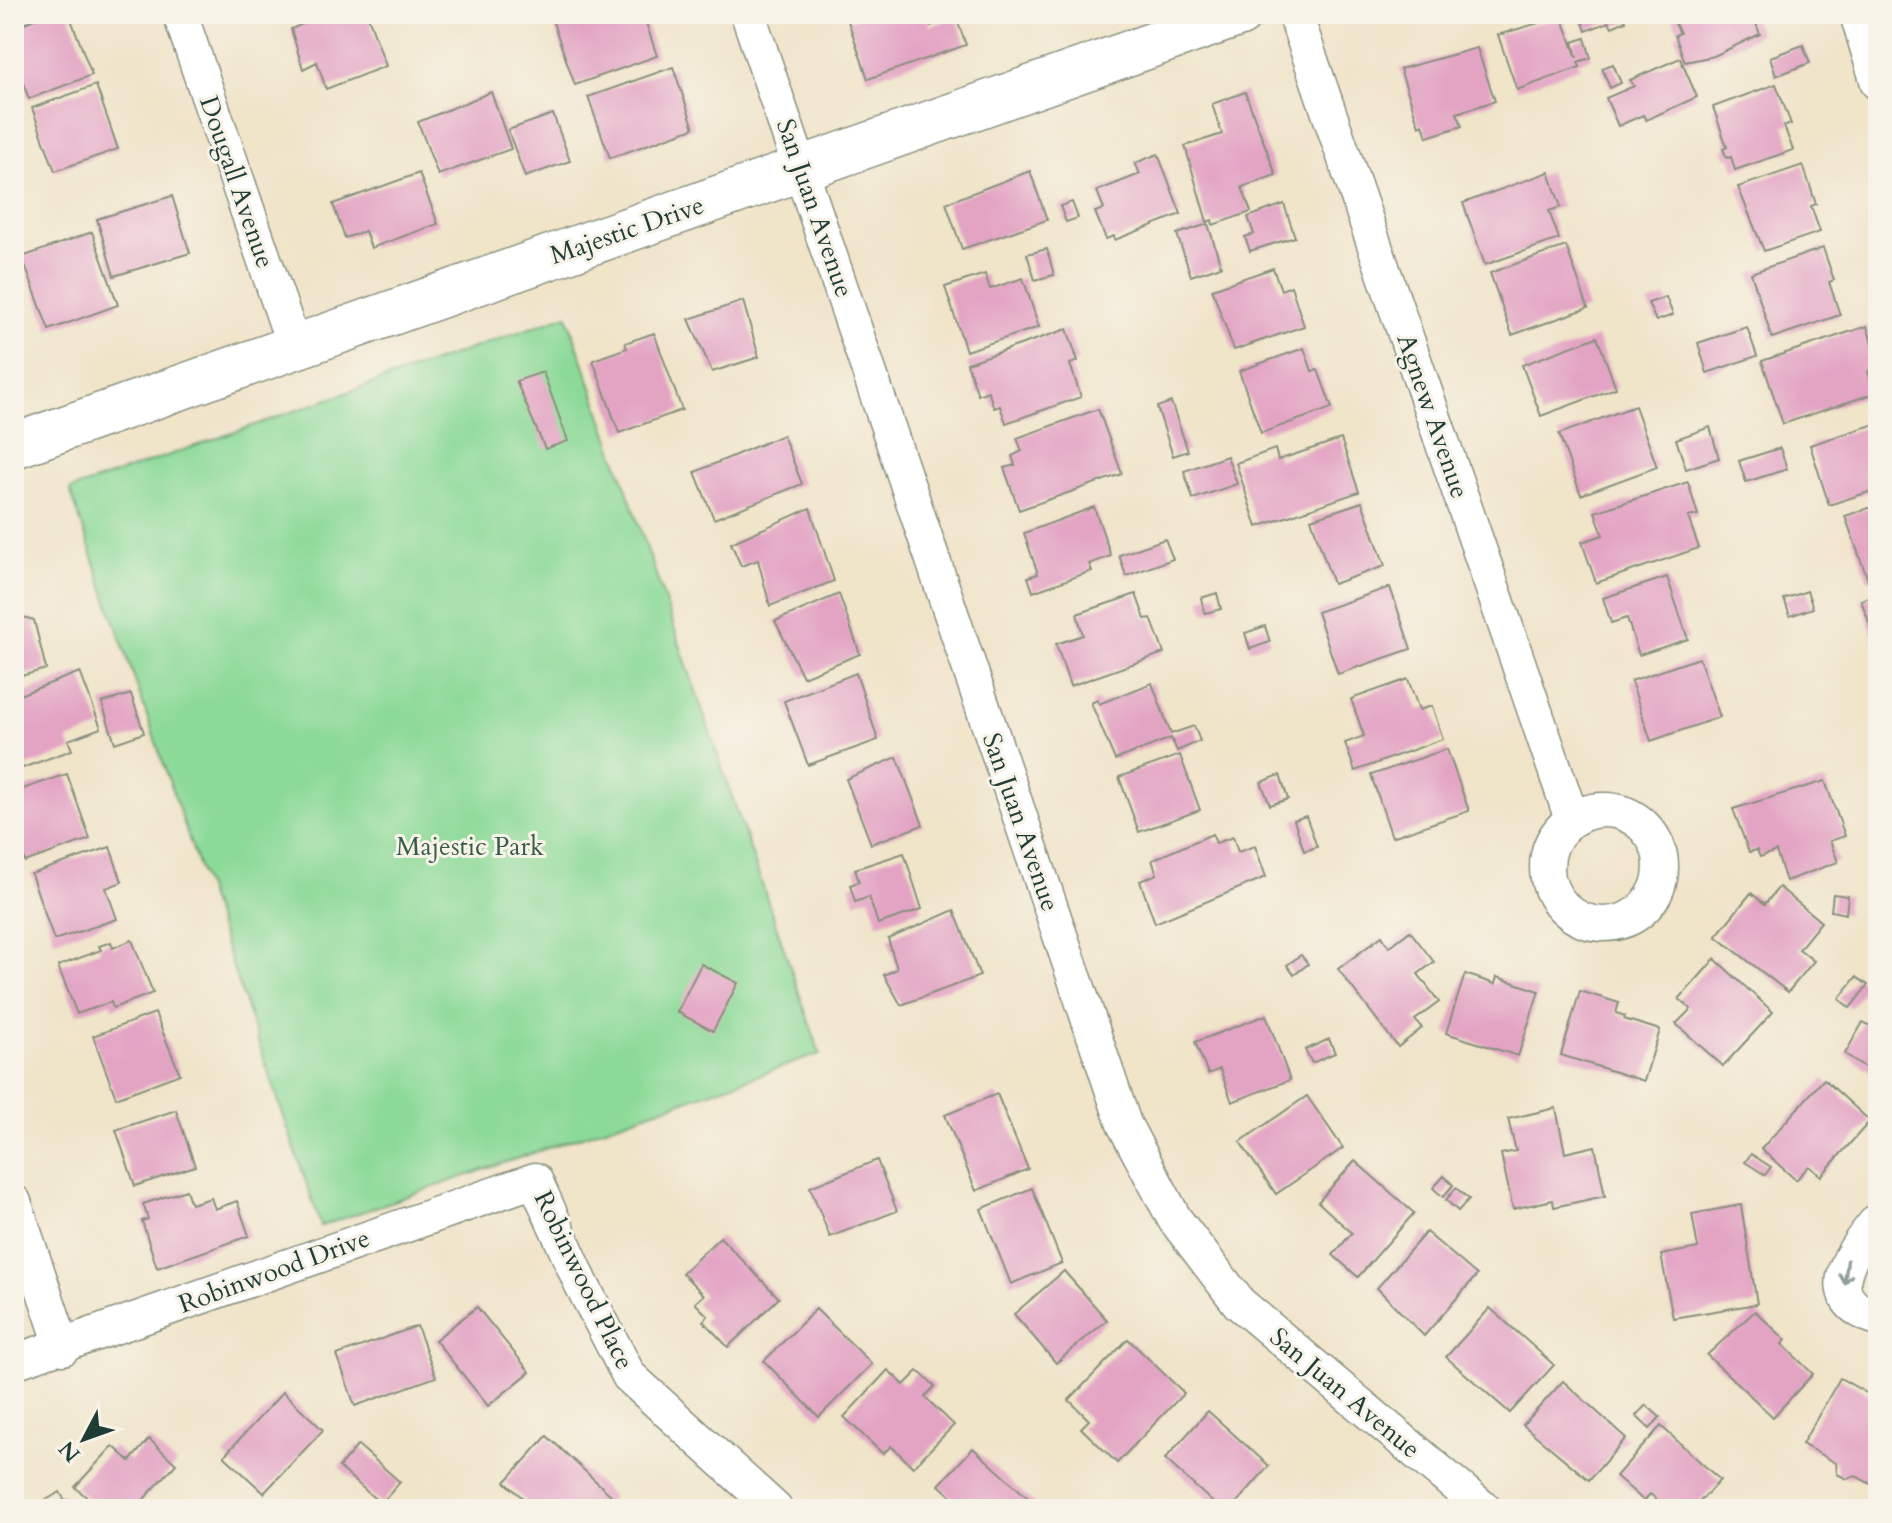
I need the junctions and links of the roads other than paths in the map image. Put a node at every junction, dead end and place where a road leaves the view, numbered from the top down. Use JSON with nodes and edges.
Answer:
{"nodes":[{"id":1,"x":180,"y":14,"type":"edge"},
{"id":2,"x":748,"y":14,"type":"edge"},
{"id":3,"x":1240,"y":14,"type":"edge"},
{"id":4,"x":1295,"y":14,"type":"edge"},
{"id":5,"x":1857,"y":14,"type":"edge"},
{"id":6,"x":1878,"y":83,"type":"edge"},
{"id":7,"x":802,"y":168,"type":"junction"},
{"id":8,"x":295,"y":349,"type":"junction"},
{"id":9,"x":14,"y":446,"type":"edge"},
{"id":10,"x":1572,"y":819,"type":"dead end"},
{"id":11,"x":535,"y":1180,"type":"joint"},
{"id":12,"x":14,"y":1202,"type":"edge"},
{"id":13,"x":1878,"y":1220,"type":"edge"},
{"id":14,"x":1878,"y":1318,"type":"edge"},
{"id":15,"x":63,"y":1348,"type":"junction"},
{"id":16,"x":14,"y":1362,"type":"edge"},
{"id":17,"x":775,"y":1509,"type":"edge"},
{"id":18,"x":1484,"y":1509,"type":"edge"}],
"edges":[{"from":1,"to":8,"type":"street","name":"Dougall Avenue"},
{"from":2,"to":7,"type":"street","name":"San Juan Avenue"},
{"from":3,"to":7,"type":"street","name":"Majestic Drive"},
{"from":4,"to":10,"type":"street","name":"Agnew Avenue"},
{"from":5,"to":6,"type":"street"},
{"from":7,"to":8,"type":"street","name":"Majestic Drive"},
{"from":7,"to":18,"type":"street","name":"San Juan Avenue"},
{"from":8,"to":9,"type":"street","name":"Majestic Drive"},
{"from":11,"to":15,"type":"street","name":"Robinwood Drive"},
{"from":11,"to":17,"type":"street","name":"Robinwood Place"},
{"from":12,"to":15,"type":"street"},
{"from":13,"to":14,"type":"street","one_way":true},
{"from":15,"to":16,"type":"street","name":"Robinwood Drive"}]}
